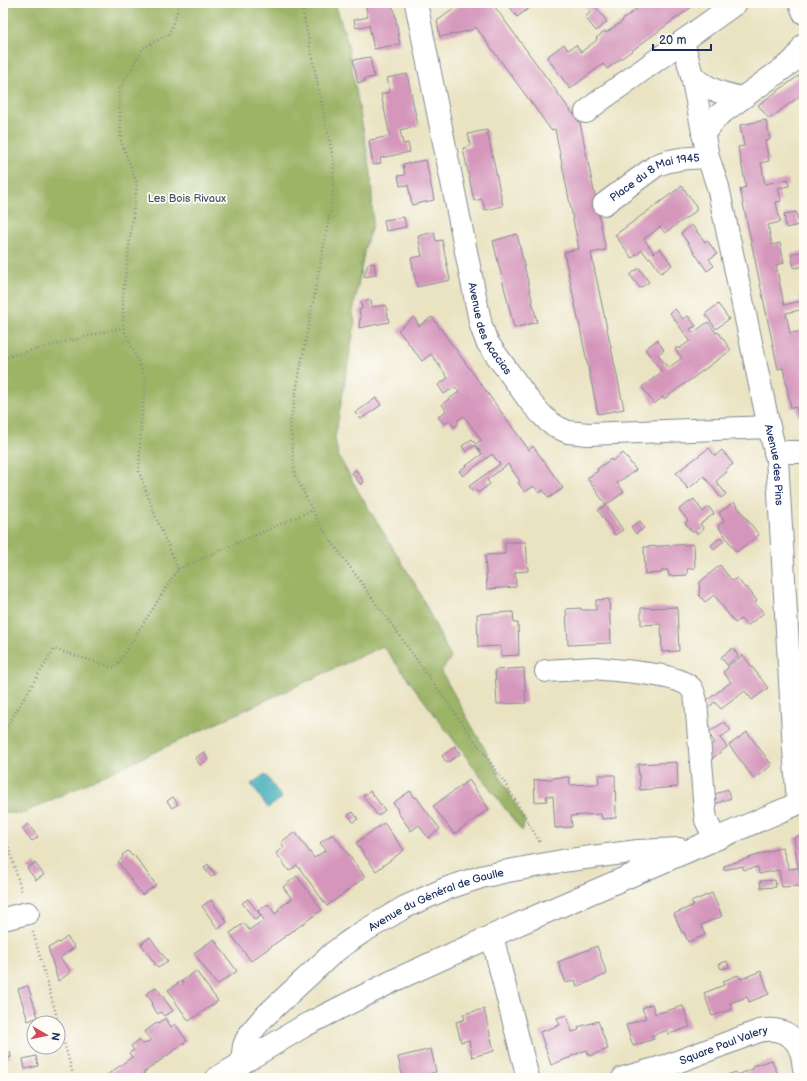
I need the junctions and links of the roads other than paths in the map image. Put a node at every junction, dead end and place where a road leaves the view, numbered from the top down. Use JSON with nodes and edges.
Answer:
{"nodes":[{"id":1,"x":416,"y":3,"type":"edge"},
{"id":2,"x":736,"y":3,"type":"edge"},
{"id":3,"x":800,"y":3,"type":"edge"},
{"id":4,"x":804,"y":13,"type":"edge"},
{"id":5,"x":683,"y":41,"type":"junction"},
{"id":6,"x":804,"y":45,"type":"edge"},
{"id":7,"x":692,"y":76,"type":"junction"},
{"id":8,"x":742,"y":98,"type":"junction"},
{"id":9,"x":586,"y":112,"type":"dead end"},
{"id":10,"x":703,"y":134,"type":"junction"},
{"id":11,"x":708,"y":157,"type":"junction"},
{"id":12,"x":604,"y":204,"type":"dead end"},
{"id":13,"x":769,"y":427,"type":"junction"},
{"id":14,"x":775,"y":452,"type":"junction"},
{"id":15,"x":804,"y":452,"type":"edge"},
{"id":16,"x":546,"y":671,"type":"dead end"},
{"id":17,"x":801,"y":802,"type":"edge"},
{"id":18,"x":715,"y":839,"type":"junction"},
{"id":19,"x":692,"y":849,"type":"junction"},
{"id":20,"x":28,"y":913,"type":"road end"},
{"id":21,"x":3,"y":919,"type":"edge"},
{"id":22,"x":492,"y":936,"type":"junction"},
{"id":23,"x":242,"y":1062,"type":"junction"},
{"id":24,"x":804,"y":1068,"type":"edge"},
{"id":25,"x":217,"y":1078,"type":"edge"},
{"id":26,"x":528,"y":1078,"type":"edge"},
{"id":27,"x":623,"y":1078,"type":"edge"}],
"edges":[{"from":1,"to":13,"type":"street","name":"Avenue des Acacias"},
{"from":2,"to":5,"type":"street"},
{"from":3,"to":4,"type":"street"},
{"from":5,"to":7,"type":"street"},
{"from":5,"to":9,"type":"street"},
{"from":6,"to":8,"type":"street"},
{"from":7,"to":8,"type":"street"},
{"from":7,"to":10,"type":"street"},
{"from":8,"to":10,"type":"street"},
{"from":10,"to":11,"type":"street","name":"Avenue des Pins"},
{"from":11,"to":12,"type":"street","name":"Place du 8 Mai 1945"},
{"from":11,"to":13,"type":"street","name":"Avenue des Pins"},
{"from":13,"to":14,"type":"street","name":"Avenue des Pins"},
{"from":14,"to":15,"type":"street"},
{"from":14,"to":17,"type":"street","name":"Avenue des Pins"},
{"from":16,"to":18,"type":"street"},
{"from":17,"to":18,"type":"street"},
{"from":18,"to":19,"type":"street"},
{"from":19,"to":22,"type":"street"},
{"from":19,"to":23,"type":"street","name":"Avenue du Général de Gaulle"},
{"from":20,"to":21,"type":"street"},
{"from":22,"to":23,"type":"street"},
{"from":22,"to":26,"type":"street"},
{"from":23,"to":25,"type":"street"},
{"from":24,"to":27,"type":"street","name":"Square Paul Valery"}]}
